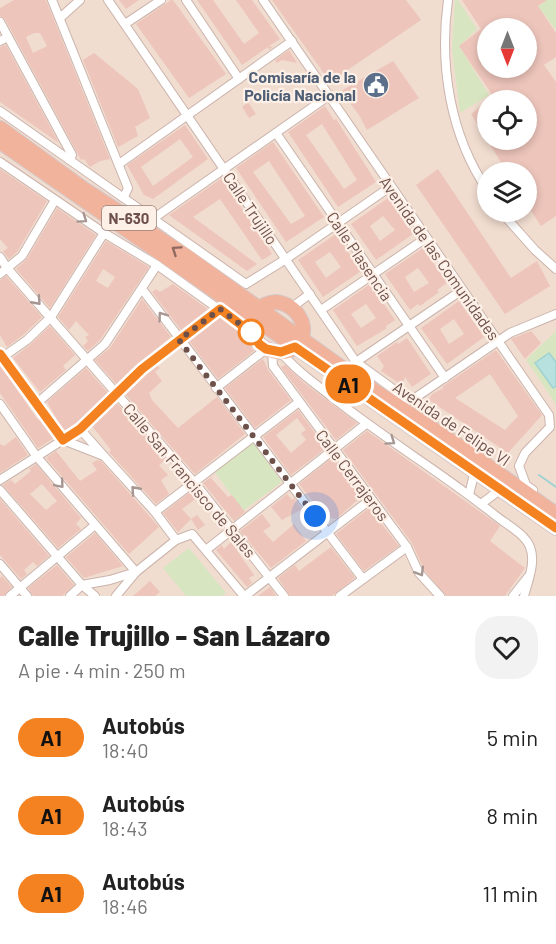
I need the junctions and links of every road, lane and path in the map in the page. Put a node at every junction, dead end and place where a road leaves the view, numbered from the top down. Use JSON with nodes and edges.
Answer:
{"nodes":[{"id":1,"x":52,"y":0,"type":"edge"},
{"id":2,"x":80,"y":0,"type":"edge"},
{"id":3,"x":108,"y":0,"type":"edge"},
{"id":4,"x":161,"y":0,"type":"edge"},
{"id":5,"x":186,"y":0,"type":"edge"},
{"id":6,"x":264,"y":0,"type":"edge"},
{"id":7,"x":448,"y":0,"type":"edge"},
{"id":8,"x":60,"y":18,"type":"junction"},
{"id":9,"x":0,"y":22,"type":"edge"},
{"id":10,"x":125,"y":24,"type":"junction"},
{"id":11,"x":8,"y":37,"type":"junction"},
{"id":12,"x":0,"y":41,"type":"edge"},
{"id":13,"x":292,"y":41,"type":"junction"},
{"id":14,"x":239,"y":79,"type":"junction"},
{"id":15,"x":330,"y":95,"type":"junction"},
{"id":16,"x":0,"y":111,"type":"edge"},
{"id":17,"x":187,"y":115,"type":"junction"},
{"id":18,"x":0,"y":128,"type":"edge"},
{"id":19,"x":276,"y":133,"type":"junction"},
{"id":20,"x":0,"y":142,"type":"edge"},
{"id":21,"x":70,"y":160,"type":"junction"},
{"id":22,"x":0,"y":162,"type":"edge"},
{"id":23,"x":119,"y":164,"type":"junction"},
{"id":24,"x":224,"y":169,"type":"junction"},
{"id":25,"x":477,"y":171,"type":"edge"},
{"id":26,"x":390,"y":187,"type":"junction"},
{"id":27,"x":124,"y":197,"type":"junction"},
{"id":28,"x":55,"y":200,"type":"junction"},
{"id":29,"x":154,"y":218,"type":"junction"},
{"id":30,"x":510,"y":222,"type":"edge"},
{"id":31,"x":338,"y":223,"type":"junction"},
{"id":32,"x":104,"y":233,"type":"junction"},
{"id":33,"x":426,"y":238,"type":"junction"},
{"id":34,"x":0,"y":257,"type":"edge"},
{"id":35,"x":286,"y":259,"type":"junction"},
{"id":36,"x":157,"y":265,"type":"junction"},
{"id":37,"x":7,"y":267,"type":"junction"},
{"id":38,"x":556,"y":269,"type":"edge"},
{"id":39,"x":0,"y":274,"type":"edge"},
{"id":40,"x":373,"y":274,"type":"junction"},
{"id":41,"x":142,"y":289,"type":"junction"},
{"id":42,"x":462,"y":290,"type":"junction"},
{"id":43,"x":310,"y":294,"type":"junction"},
{"id":44,"x":292,"y":307,"type":"junction"},
{"id":45,"x":220,"y":309,"type":"junction"},
{"id":46,"x":321,"y":310,"type":"junction"},
{"id":47,"x":255,"y":312,"type":"junction"},
{"id":48,"x":556,"y":314,"type":"edge"},
{"id":49,"x":51,"y":317,"type":"junction"},
{"id":50,"x":408,"y":326,"type":"junction"},
{"id":51,"x":253,"y":334,"type":"junction"},
{"id":52,"x":179,"y":340,"type":"junction"},
{"id":53,"x":498,"y":341,"type":"junction"},
{"id":54,"x":298,"y":343,"type":"junction"},
{"id":55,"x":273,"y":350,"type":"junction"},
{"id":56,"x":1,"y":357,"type":"edge"},
{"id":57,"x":89,"y":360,"type":"junction"},
{"id":58,"x":356,"y":362,"type":"junction"},
{"id":59,"x":445,"y":378,"type":"junction"},
{"id":60,"x":216,"y":388,"type":"junction"},
{"id":61,"x":117,"y":394,"type":"junction"},
{"id":62,"x":299,"y":402,"type":"junction"},
{"id":63,"x":0,"y":404,"type":"edge"},
{"id":64,"x":36,"y":404,"type":"junction"},
{"id":65,"x":366,"y":424,"type":"junction"},
{"id":66,"x":80,"y":429,"type":"junction"},
{"id":67,"x":254,"y":436,"type":"junction"},
{"id":68,"x":63,"y":440,"type":"junction"},
{"id":69,"x":334,"y":450,"type":"junction"},
{"id":70,"x":104,"y":456,"type":"junction"},
{"id":71,"x":37,"y":457,"type":"junction"},
{"id":72,"x":475,"y":470,"type":"junction"},
{"id":73,"x":0,"y":480,"type":"edge"},
{"id":74,"x":194,"y":482,"type":"junction"},
{"id":75,"x":291,"y":483,"type":"junction"},
{"id":76,"x":501,"y":489,"type":"junction"},
{"id":77,"x":0,"y":490,"type":"edge"},
{"id":78,"x":469,"y":495,"type":"junction"},
{"id":79,"x":371,"y":498,"type":"junction"},
{"id":80,"x":481,"y":504,"type":"junction"},
{"id":81,"x":556,"y":508,"type":"edge"},
{"id":82,"x":155,"y":512,"type":"junction"},
{"id":83,"x":556,"y":514,"type":"edge"},
{"id":84,"x":95,"y":525,"type":"junction"},
{"id":85,"x":556,"y":528,"type":"edge"},
{"id":86,"x":232,"y":529,"type":"junction"},
{"id":87,"x":327,"y":532,"type":"junction"},
{"id":88,"x":176,"y":540,"type":"junction"},
{"id":89,"x":406,"y":548,"type":"junction"},
{"id":90,"x":206,"y":550,"type":"junction"},
{"id":91,"x":57,"y":557,"type":"junction"},
{"id":92,"x":0,"y":564,"type":"edge"},
{"id":93,"x":136,"y":572,"type":"junction"},
{"id":94,"x":531,"y":573,"type":"junction"},
{"id":95,"x":270,"y":577,"type":"junction"},
{"id":96,"x":363,"y":579,"type":"junction"},
{"id":97,"x":82,"y":585,"type":"junction"},
{"id":98,"x":20,"y":588,"type":"junction"},
{"id":99,"x":10,"y":596,"type":"edge"},
{"id":100,"x":27,"y":596,"type":"edge"},
{"id":101,"x":70,"y":596,"type":"edge"},
{"id":102,"x":95,"y":596,"type":"edge"},
{"id":103,"x":116,"y":596,"type":"edge"},
{"id":104,"x":244,"y":596,"type":"edge"},
{"id":105,"x":284,"y":596,"type":"edge"},
{"id":106,"x":340,"y":596,"type":"edge"},
{"id":107,"x":440,"y":596,"type":"edge"},
{"id":108,"x":513,"y":596,"type":"edge"},
{"id":109,"x":524,"y":596,"type":"edge"}],
"edges":[{"from":1,"to":8,"type":"street"},
{"from":2,"to":8,"type":"street"},
{"from":3,"to":10,"type":"street","name":"Calle Trujillo"},
{"from":4,"to":10,"type":"street"},
{"from":5,"to":14,"type":"street"},
{"from":6,"to":13,"type":"street","name":"Avenida de las Comunidades"},
{"from":7,"to":25,"type":"street"},
{"from":8,"to":23,"type":"street"},
{"from":9,"to":11,"type":"street"},
{"from":10,"to":17,"type":"street","name":"Calle Trujillo"},
{"from":11,"to":12,"type":"street"},
{"from":11,"to":21,"type":"street"},
{"from":13,"to":14,"type":"street"},
{"from":13,"to":15,"type":"street","name":"Avenida de las Comunidades"},
{"from":14,"to":17,"type":"street"},
{"from":15,"to":19,"type":"street"},
{"from":15,"to":26,"type":"street","name":"Avenida de las Comunidades"},
{"from":16,"to":21,"type":"street"},
{"from":17,"to":23,"type":"street"},
{"from":17,"to":24,"type":"street","name":"Calle Trujillo"},
{"from":47,"to":18,"type":"highway","number":"N-630","one_way":true},
{"from":19,"to":24,"type":"street"},
{"from":19,"to":31,"type":"street","name":"Calle Plasencia"},
{"from":20,"to":47,"type":"highway","number":"N-630"},
{"from":21,"to":27,"type":"street"},
{"from":22,"to":28,"type":"street"},
{"from":23,"to":27,"type":"street"},
{"from":24,"to":29,"type":"street"},
{"from":24,"to":35,"type":"street","name":"Calle Trujillo"},
{"from":26,"to":31,"type":"street"},
{"from":26,"to":33,"type":"street","name":"Avenida de las Comunidades"},
{"from":27,"to":29,"type":"street"},
{"from":28,"to":32,"type":"street","one_way":true},
{"from":28,"to":37,"type":"street"},
{"from":29,"to":35,"type":"street"},
{"from":30,"to":38,"type":"street"},
{"from":31,"to":35,"type":"street"},
{"from":31,"to":40,"type":"street","name":"Calle Plasencia"},
{"from":32,"to":36,"type":"street"},
{"from":32,"to":49,"type":"street"},
{"from":33,"to":40,"type":"street"},
{"from":33,"to":42,"type":"street","name":"Avenida de las Comunidades"},
{"from":34,"to":37,"type":"street","name":"Calle San Francisco de Sales"},
{"from":35,"to":43,"type":"street","name":"Calle Trujillo"},
{"from":36,"to":41,"type":"street"},
{"from":36,"to":45,"type":"street"},
{"from":37,"to":39,"type":"street"},
{"from":37,"to":49,"type":"street","name":"Calle San Francisco de Sales","one_way":true},
{"from":40,"to":46,"type":"street"},
{"from":40,"to":50,"type":"street","name":"Calle Plasencia"},
{"from":52,"to":41,"type":"street","one_way":true},
{"from":41,"to":57,"type":"street"},
{"from":42,"to":50,"type":"street"},
{"from":42,"to":53,"type":"street","name":"Avenida de las Comunidades"},
{"from":43,"to":44,"type":"street"},
{"from":43,"to":46,"type":"street","name":"Calle Trujillo"},
{"from":44,"to":47,"type":"highway"},
{"from":44,"to":54,"type":"highway"},
{"from":45,"to":51,"type":"street"},
{"from":45,"to":52,"type":"street"},
{"from":46,"to":58,"type":"street","name":"Calle Trujillo"},
{"from":47,"to":51,"type":"highway"},
{"from":47,"to":54,"type":"highway","number":"N-630"},
{"from":48,"to":53,"type":"street"},
{"from":49,"to":56,"type":"street"},
{"from":49,"to":57,"type":"street","name":"Calle San Francisco de Sales"},
{"from":50,"to":58,"type":"street"},
{"from":50,"to":59,"type":"street","name":"Calle Plasencia"},
{"from":51,"to":55,"type":"highway"},
{"from":52,"to":60,"type":"street"},
{"from":52,"to":61,"type":"street"},
{"from":53,"to":59,"type":"street"},
{"from":53,"to":81,"type":"street","name":"Avenida de las Comunidades"},
{"from":54,"to":55,"type":"highway"},
{"from":54,"to":72,"type":"highway","name":"Avenida de Felipe VI","number":"N-630"},
{"from":54,"to":83,"type":"highway","name":"Avenida de Felipe VI","number":"N-630"},
{"from":55,"to":60,"type":"street"},
{"from":55,"to":62,"type":"street","name":"Calle Cerrajeros"},
{"from":55,"to":65,"type":"street"},
{"from":56,"to":64,"type":"street"},
{"from":57,"to":61,"type":"street","name":"Calle San Francisco de Sales"},
{"from":57,"to":64,"type":"street"},
{"from":58,"to":59,"type":"street","name":"Calle Trujillo"},
{"from":60,"to":67,"type":"street"},
{"from":61,"to":66,"type":"street"},
{"from":61,"to":74,"type":"street","name":"Calle San Francisco de Sales"},
{"from":62,"to":67,"type":"street"},
{"from":62,"to":69,"type":"street","name":"Calle Cerrajeros"},
{"from":63,"to":71,"type":"street"},
{"from":64,"to":68,"type":"street"},
{"from":65,"to":69,"type":"street"},
{"from":65,"to":78,"type":"street","one_way":true},
{"from":66,"to":68,"type":"street"},
{"from":66,"to":70,"type":"street"},
{"from":67,"to":74,"type":"street"},
{"from":67,"to":75,"type":"street"},
{"from":68,"to":70,"type":"street"},
{"from":68,"to":71,"type":"street"},
{"from":69,"to":75,"type":"street"},
{"from":69,"to":79,"type":"street","name":"Calle Cerrajeros"},
{"from":82,"to":70,"type":"street","one_way":true},
{"from":71,"to":73,"type":"street"},
{"from":71,"to":84,"type":"street","one_way":true},
{"from":72,"to":76,"type":"highway","name":"Avenida de Felipe VI","number":"N-630"},
{"from":72,"to":78,"type":"street"},
{"from":74,"to":82,"type":"street"},
{"from":74,"to":86,"type":"street","name":"Calle San Francisco de Sales"},
{"from":75,"to":86,"type":"street"},
{"from":75,"to":87,"type":"street"},
{"from":76,"to":80,"type":"street"},
{"from":76,"to":85,"type":"highway","name":"Avenida de Felipe VI","number":"N-630"},
{"from":77,"to":91,"type":"street"},
{"from":78,"to":80,"type":"street"},
{"from":79,"to":87,"type":"street"},
{"from":79,"to":89,"type":"street","name":"Calle Cerrajeros"},
{"from":80,"to":94,"type":"street"},
{"from":82,"to":88,"type":"street"},
{"from":84,"to":91,"type":"street"},
{"from":84,"to":93,"type":"street"},
{"from":86,"to":90,"type":"street"},
{"from":86,"to":95,"type":"street","name":"Calle San Francisco de Sales"},
{"from":87,"to":95,"type":"street"},
{"from":87,"to":96,"type":"street"},
{"from":88,"to":90,"type":"street"},
{"from":88,"to":93,"type":"street"},
{"from":89,"to":96,"type":"street"},
{"from":89,"to":107,"type":"street","name":"Calle Cerrajeros","one_way":true},
{"from":90,"to":104,"type":"street"},
{"from":91,"to":97,"type":"street"},
{"from":91,"to":98,"type":"street"},
{"from":92,"to":98,"type":"street"},
{"from":93,"to":97,"type":"street"},
{"from":93,"to":103,"type":"street"},
{"from":94,"to":108,"type":"street"},
{"from":94,"to":109,"type":"street"},
{"from":95,"to":104,"type":"street"},
{"from":95,"to":105,"type":"street","name":"Calle San Francisco de Sales"},
{"from":96,"to":106,"type":"street"},
{"from":97,"to":101,"type":"street"},
{"from":97,"to":102,"type":"street"},
{"from":98,"to":99,"type":"street"},
{"from":98,"to":100,"type":"street"}]}
